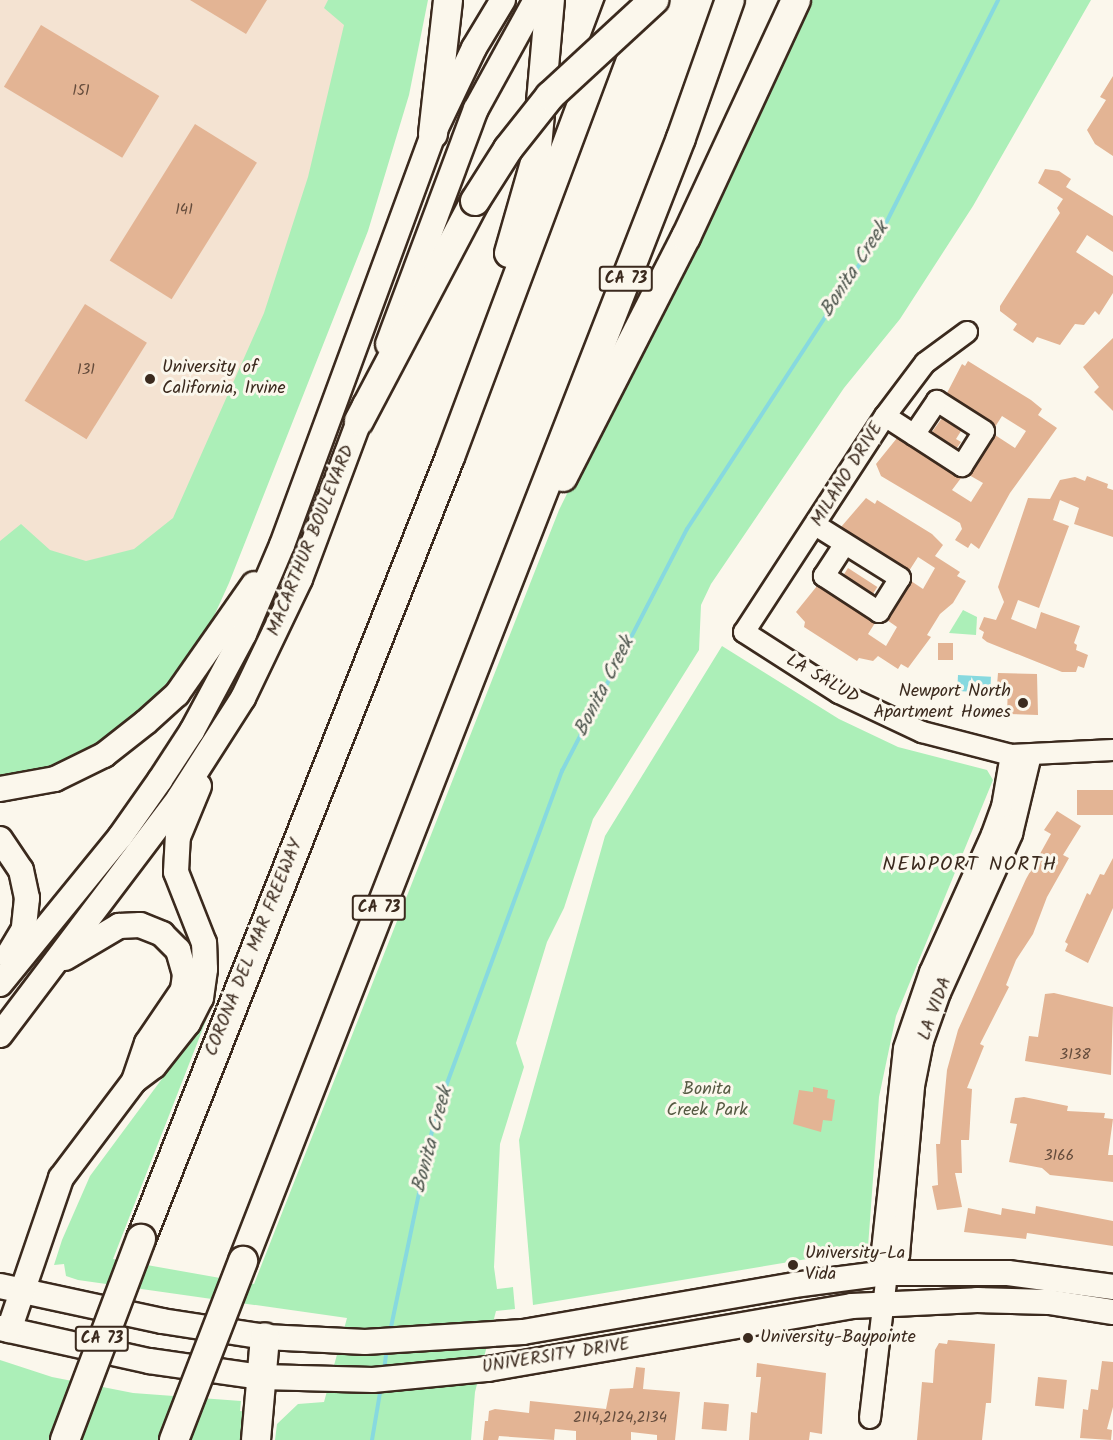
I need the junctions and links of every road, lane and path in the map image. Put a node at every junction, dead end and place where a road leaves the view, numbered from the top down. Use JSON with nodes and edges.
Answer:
{"nodes":[{"id":1,"x":448,"y":0,"type":"edge"},
{"id":2,"x":536,"y":0,"type":"edge"},
{"id":3,"x":550,"y":0,"type":"edge"},
{"id":4,"x":621,"y":0,"type":"edge"},
{"id":5,"x":654,"y":0,"type":"edge"},
{"id":6,"x":730,"y":0,"type":"edge"},
{"id":7,"x":796,"y":0,"type":"edge"},
{"id":8,"x":499,"y":6,"type":"edge"},
{"id":9,"x":434,"y":134,"type":"junction"},
{"id":10,"x":967,"y":332,"type":"dead end"},
{"id":11,"x":885,"y":416,"type":"junction"},
{"id":12,"x":360,"y":421,"type":"junction"},
{"id":13,"x":914,"y":435,"type":"dead end"},
{"id":14,"x":450,"y":457,"type":"junction"},
{"id":15,"x":817,"y":526,"type":"junction"},
{"id":16,"x":845,"y":544,"type":"dead end"},
{"id":17,"x":282,"y":545,"type":"junction"},
{"id":18,"x":516,"y":556,"type":"junction"},
{"id":19,"x":744,"y":632,"type":"joint"},
{"id":20,"x":220,"y":736,"type":"junction"},
{"id":21,"x":1113,"y":750,"type":"edge"},
{"id":22,"x":1021,"y":755,"type":"junction"},
{"id":23,"x":0,"y":789,"type":"edge"},
{"id":24,"x":0,"y":839,"type":"edge"},
{"id":25,"x":49,"y":968,"type":"junction"},
{"id":26,"x":5,"y":970,"type":"edge"},
{"id":27,"x":0,"y":1035,"type":"edge"},
{"id":28,"x":134,"y":1081,"type":"junction"},
{"id":29,"x":887,"y":1274,"type":"junction"},
{"id":30,"x":1113,"y":1287,"type":"edge"},
{"id":31,"x":10,"y":1288,"type":"edge"},
{"id":32,"x":993,"y":1301,"type":"junction"},
{"id":33,"x":883,"y":1304,"type":"junction"},
{"id":34,"x":1113,"y":1312,"type":"edge"},
{"id":35,"x":1113,"y":1326,"type":"edge"},
{"id":36,"x":4,"y":1329,"type":"edge"},
{"id":37,"x":265,"y":1337,"type":"junction"},
{"id":38,"x":262,"y":1377,"type":"junction"},
{"id":39,"x":870,"y":1418,"type":"dead end"},
{"id":40,"x":65,"y":1440,"type":"edge"},
{"id":41,"x":174,"y":1440,"type":"edge"},
{"id":42,"x":256,"y":1440,"type":"edge"}],
"edges":[{"from":1,"to":9,"type":"highway"},
{"from":2,"to":12,"type":"main road","name":"MACARTHUR BOULEVARD"},
{"from":3,"to":14,"type":"highway"},
{"from":4,"to":14,"type":"highway","number":"CA 73"},
{"from":5,"to":12,"type":"highway","bridge":true},
{"from":6,"to":18,"type":"highway","number":"CA 73"},
{"from":7,"to":18,"type":"highway"},
{"from":8,"to":9,"type":"main road"},
{"from":9,"to":17,"type":"main road","name":"MACARTHUR BOULEVARD"},
{"from":10,"to":11,"type":"street","name":"MILANO DRIVE"},
{"from":11,"to":13,"type":"street"},
{"from":11,"to":15,"type":"street","name":"MILANO DRIVE"},
{"from":12,"to":20,"type":"main road","name":"MACARTHUR BOULEVARD"},
{"from":14,"to":40,"type":"highway","name":"CORONA DEL MAR FREEWAY","number":"CA 73","bridge":true},
{"from":15,"to":16,"type":"street"},
{"from":15,"to":19,"type":"street","name":"MILANO DRIVE"},
{"from":17,"to":23,"type":"main road"},
{"from":17,"to":26,"type":"main road","name":"MACARTHUR BOULEVARD"},
{"from":18,"to":41,"type":"highway","number":"CA 73","bridge":true},
{"from":19,"to":22,"type":"street","name":"LA SALUD"},
{"from":20,"to":25,"type":"main road","name":"MACARTHUR BOULEVARD"},
{"from":20,"to":28,"type":"main road"},
{"from":21,"to":22,"type":"street","name":"LA SALUD"},
{"from":22,"to":29,"type":"street","name":"LA VIDA"},
{"from":24,"to":26,"type":"main road"},
{"from":25,"to":27,"type":"main road","name":"MACARTHUR BOULEVARD"},
{"from":25,"to":28,"type":"main road"},
{"from":28,"to":31,"type":"main road"},
{"from":29,"to":30,"type":"main road","name":"UNIVERSITY DRIVE"},
{"from":29,"to":33,"type":"street","name":"LA VIDA"},
{"from":29,"to":37,"type":"main road","name":"UNIVERSITY DRIVE"},
{"from":31,"to":36,"type":"main road"},
{"from":31,"to":37,"type":"main road","name":"UNIVERSITY DRIVE"},
{"from":32,"to":33,"type":"main road","name":"UNIVERSITY DRIVE"},
{"from":32,"to":34,"type":"main road","name":"UNIVERSITY DRIVE"},
{"from":32,"to":35,"type":"main road"},
{"from":33,"to":38,"type":"main road","name":"UNIVERSITY DRIVE"},
{"from":33,"to":39,"type":"street","name":"LA VIDA"},
{"from":36,"to":38,"type":"main road","name":"UNIVERSITY DRIVE"},
{"from":37,"to":38,"type":"highway"},
{"from":38,"to":42,"type":"highway"}]}
